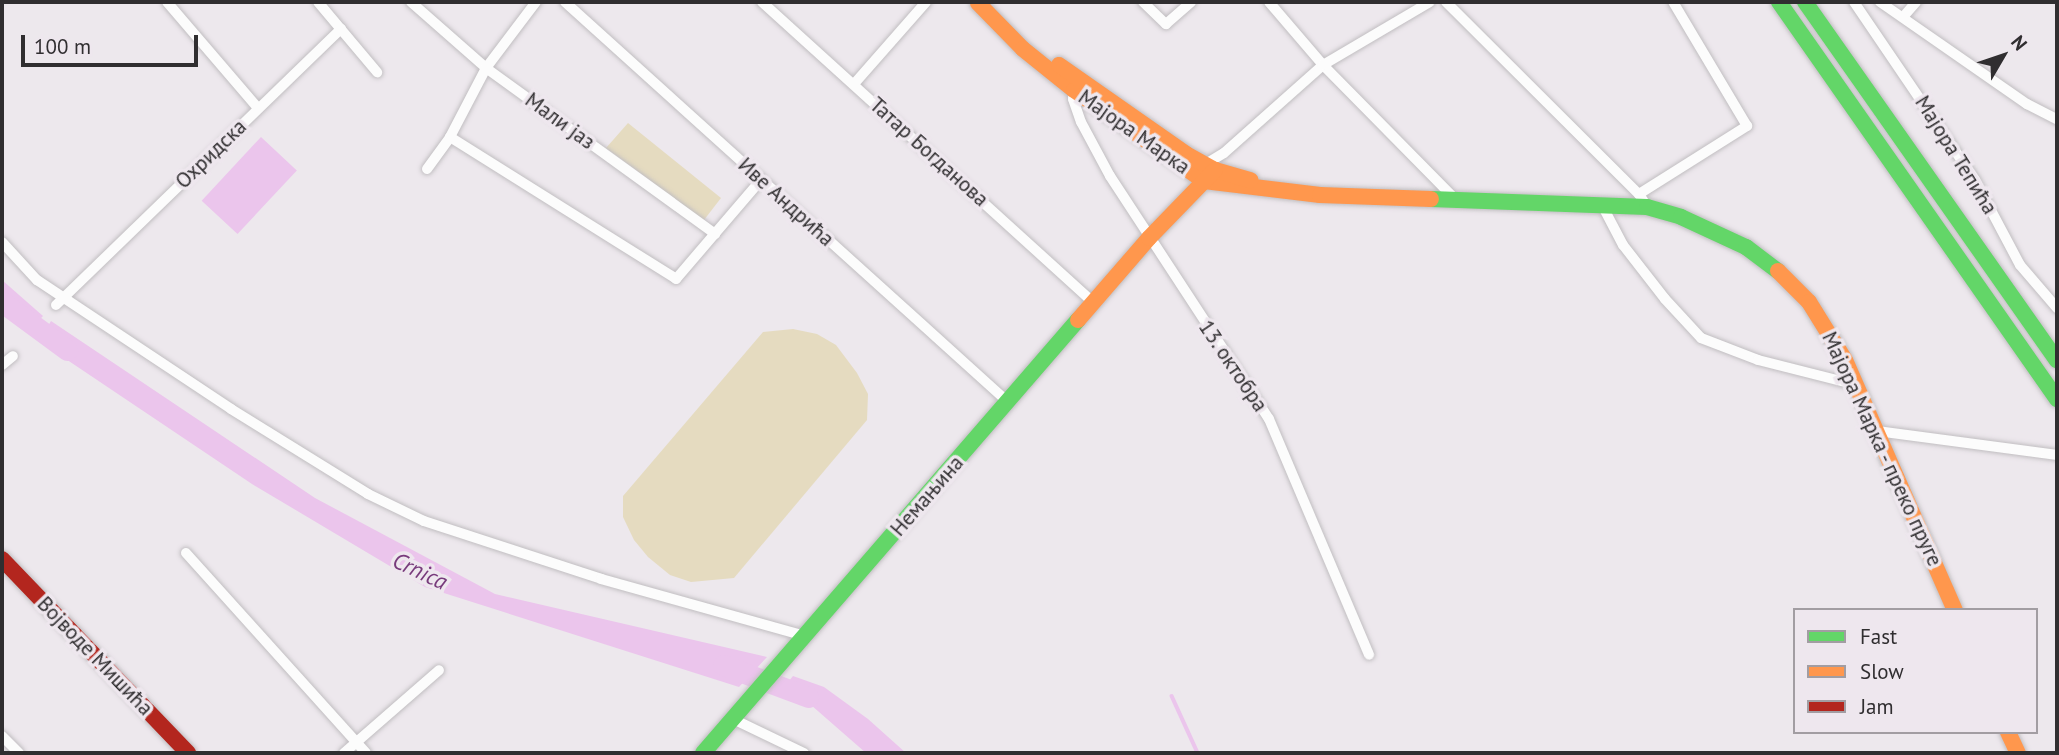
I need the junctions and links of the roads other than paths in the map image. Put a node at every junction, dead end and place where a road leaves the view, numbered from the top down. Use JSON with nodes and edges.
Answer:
{"nodes":[{"id":1,"x":167,"y":2,"type":"edge"},
{"id":2,"x":318,"y":2,"type":"edge"},
{"id":3,"x":411,"y":2,"type":"edge"},
{"id":4,"x":536,"y":2,"type":"edge"},
{"id":5,"x":565,"y":2,"type":"edge"},
{"id":6,"x":762,"y":2,"type":"edge"},
{"id":7,"x":926,"y":2,"type":"edge"},
{"id":8,"x":1143,"y":2,"type":"edge"},
{"id":9,"x":1191,"y":2,"type":"edge"},
{"id":10,"x":1269,"y":2,"type":"edge"},
{"id":11,"x":1430,"y":2,"type":"edge"},
{"id":12,"x":1447,"y":2,"type":"edge"},
{"id":13,"x":1673,"y":2,"type":"edge"},
{"id":14,"x":1779,"y":2,"type":"edge"},
{"id":15,"x":1805,"y":2,"type":"edge"},
{"id":16,"x":1854,"y":2,"type":"edge"},
{"id":17,"x":1880,"y":2,"type":"edge"},
{"id":18,"x":1916,"y":2,"type":"edge"},
{"id":19,"x":977,"y":3,"type":"edge"},
{"id":20,"x":1903,"y":17,"type":"junction"},
{"id":21,"x":341,"y":29,"type":"junction"},
{"id":22,"x":1323,"y":65,"type":"junction"},
{"id":23,"x":486,"y":68,"type":"junction"},
{"id":24,"x":377,"y":72,"type":"dead end"},
{"id":25,"x":854,"y":84,"type":"junction"},
{"id":26,"x":1074,"y":90,"type":"junction"},
{"id":27,"x":258,"y":108,"type":"junction"},
{"id":28,"x":2057,"y":119,"type":"edge"},
{"id":29,"x":450,"y":137,"type":"junction"},
{"id":30,"x":428,"y":169,"type":"dead end"},
{"id":31,"x":1204,"y":173,"type":"junction"},
{"id":32,"x":761,"y":180,"type":"junction"},
{"id":33,"x":1454,"y":198,"type":"junction"},
{"id":34,"x":1643,"y":200,"type":"junction"},
{"id":35,"x":1574,"y":204,"type":"joint"},
{"id":36,"x":1602,"y":205,"type":"junction"},
{"id":37,"x":715,"y":233,"type":"junction"},
{"id":38,"x":1149,"y":237,"type":"junction"},
{"id":39,"x":2,"y":242,"type":"edge"},
{"id":40,"x":60,"y":301,"type":"junction"},
{"id":41,"x":1094,"y":303,"type":"junction"},
{"id":42,"x":2057,"y":308,"type":"edge"},
{"id":43,"x":13,"y":356,"type":"dead end"},
{"id":44,"x":2057,"y":360,"type":"edge"},
{"id":45,"x":2,"y":365,"type":"edge"},
{"id":46,"x":1857,"y":385,"type":"junction"},
{"id":47,"x":2057,"y":399,"type":"edge"},
{"id":48,"x":1008,"y":402,"type":"junction"},
{"id":49,"x":1877,"y":431,"type":"junction"},
{"id":50,"x":2057,"y":455,"type":"edge"},
{"id":51,"x":186,"y":553,"type":"dead end"},
{"id":52,"x":2,"y":559,"type":"edge"},
{"id":53,"x":1954,"y":608,"type":"edge"},
{"id":54,"x":801,"y":641,"type":"junction"},
{"id":55,"x":1369,"y":655,"type":"dead end"},
{"id":56,"x":439,"y":670,"type":"dead end"},
{"id":57,"x":736,"y":716,"type":"junction"},
{"id":58,"x":2009,"y":734,"type":"edge"},
{"id":59,"x":2,"y":735,"type":"edge"},
{"id":60,"x":356,"y":743,"type":"junction"},
{"id":61,"x":19,"y":753,"type":"edge"},
{"id":62,"x":188,"y":753,"type":"edge"},
{"id":63,"x":344,"y":753,"type":"edge"},
{"id":64,"x":366,"y":753,"type":"edge"},
{"id":65,"x":703,"y":753,"type":"edge"},
{"id":66,"x":804,"y":753,"type":"edge"},
{"id":67,"x":2018,"y":753,"type":"edge"}],
"edges":[{"from":1,"to":27,"type":"street","name":"Охридска"},
{"from":2,"to":21,"type":"street"},
{"from":3,"to":23,"type":"street","name":"Мали јаз"},
{"from":4,"to":23,"type":"street"},
{"from":5,"to":32,"type":"street","name":"Иве Андрића"},
{"from":6,"to":25,"type":"street","name":"Татар Богданова"},
{"from":7,"to":25,"type":"street"},
{"from":8,"to":9,"type":"street"},
{"from":10,"to":22,"type":"street"},
{"from":11,"to":22,"type":"street"},
{"from":12,"to":34,"type":"street"},
{"from":13,"to":34,"type":"street"},
{"from":14,"to":47,"type":"main road"},
{"from":15,"to":44,"type":"main road"},
{"from":16,"to":42,"type":"street","name":"Мајора Тепића"},
{"from":17,"to":20,"type":"street"},
{"from":18,"to":20,"type":"street"},
{"from":19,"to":26,"type":"main road","name":"Мајора Марка"},
{"from":19,"to":31,"type":"main road","name":"Мајора Марка"},
{"from":20,"to":28,"type":"street"},
{"from":21,"to":24,"type":"street"},
{"from":21,"to":27,"type":"street"},
{"from":22,"to":31,"type":"street"},
{"from":22,"to":33,"type":"street"},
{"from":23,"to":29,"type":"street"},
{"from":23,"to":37,"type":"street","name":"Мали јаз"},
{"from":25,"to":41,"type":"street","name":"Татар Богданова"},
{"from":26,"to":31,"type":"main road","name":"Мајора Марка"},
{"from":26,"to":38,"type":"street","name":"13. октобра"},
{"from":27,"to":40,"type":"street","name":"Охридска"},
{"from":29,"to":30,"type":"street"},
{"from":29,"to":37,"type":"street"},
{"from":31,"to":33,"type":"main road","name":"Мајора Марка"},
{"from":31,"to":38,"type":"main road","name":"Немањина"},
{"from":32,"to":37,"type":"street"},
{"from":32,"to":48,"type":"street","name":"Иве Андрића"},
{"from":33,"to":35,"type":"main road","name":"Мајора Марка"},
{"from":34,"to":36,"type":"main road","name":"Мајора Марка - преко пруге"},
{"from":34,"to":46,"type":"main road","name":"Мајора Марка - преко пруге"},
{"from":35,"to":36,"type":"main road","name":"Мајора Марка - преко пруге"},
{"from":36,"to":46,"type":"street"},
{"from":38,"to":41,"type":"main road","name":"Немањина"},
{"from":38,"to":55,"type":"street","name":"13. октобра"},
{"from":39,"to":40,"type":"street"},
{"from":40,"to":54,"type":"street"},
{"from":41,"to":48,"type":"main road","name":"Немањина"},
{"from":43,"to":45,"type":"street"},
{"from":46,"to":49,"type":"main road","name":"Мајора Марка - преко пруге"},
{"from":48,"to":54,"type":"main road","name":"Немањина"},
{"from":49,"to":50,"type":"street"},
{"from":49,"to":53,"type":"main road","name":"Мајора Марка - преко пруге"},
{"from":51,"to":60,"type":"street"},
{"from":52,"to":62,"type":"main road","name":"Војводе Мишића"},
{"from":54,"to":57,"type":"main road","name":"Немањина"},
{"from":56,"to":60,"type":"street"},
{"from":57,"to":65,"type":"main road","name":"Немањина"},
{"from":57,"to":66,"type":"street"},
{"from":58,"to":67,"type":"main road"},
{"from":59,"to":61,"type":"street"},
{"from":60,"to":63,"type":"street"},
{"from":60,"to":64,"type":"street"}]}
